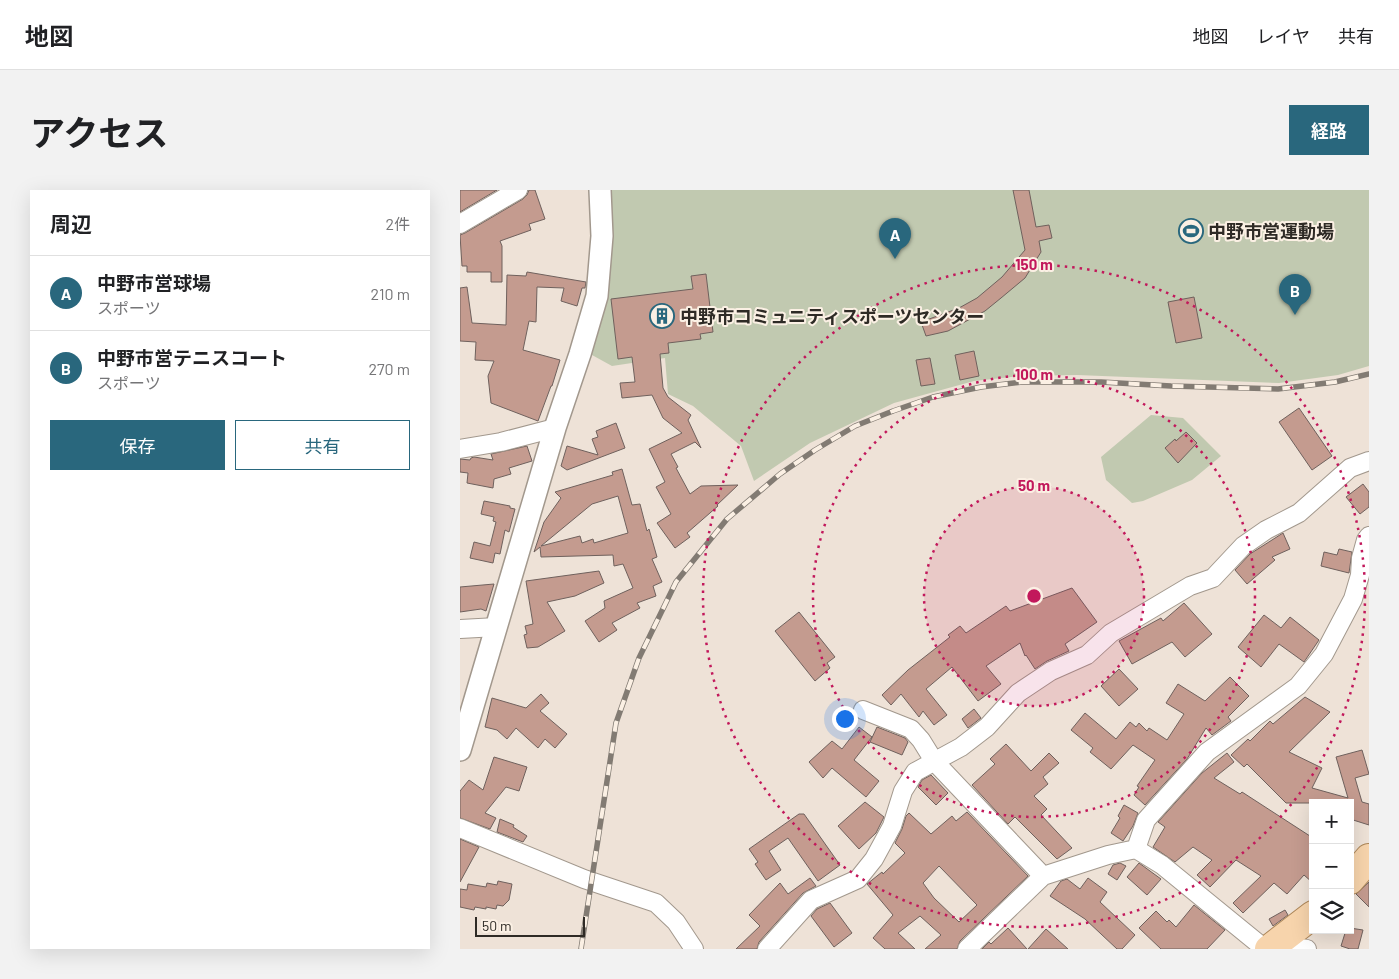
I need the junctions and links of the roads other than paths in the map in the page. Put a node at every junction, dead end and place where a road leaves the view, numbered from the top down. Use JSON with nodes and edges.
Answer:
{"nodes":[{"id":1,"x":518,"y":190,"type":"edge"},
{"id":2,"x":600,"y":190,"type":"edge"},
{"id":3,"x":460,"y":224,"type":"edge"},
{"id":4,"x":555,"y":428,"type":"junction"},
{"id":5,"x":460,"y":449,"type":"edge"},
{"id":6,"x":1369,"y":461,"type":"edge"},
{"id":7,"x":1369,"y":536,"type":"edge"},
{"id":8,"x":497,"y":627,"type":"junction"},
{"id":9,"x":460,"y":629,"type":"edge"},
{"id":10,"x":863,"y":710,"type":"dead end"},
{"id":11,"x":460,"y":750,"type":"edge"},
{"id":12,"x":934,"y":761,"type":"junction"},
{"id":13,"x":460,"y":828,"type":"edge"},
{"id":14,"x":1136,"y":849,"type":"junction"},
{"id":15,"x":1369,"y":858,"type":"edge"},
{"id":16,"x":1354,"y":875,"type":"edge"},
{"id":17,"x":1043,"y":876,"type":"junction"},
{"id":18,"x":1309,"y":918,"type":"edge"},
{"id":19,"x":1270,"y":947,"type":"edge"},
{"id":20,"x":694,"y":949,"type":"edge"},
{"id":21,"x":767,"y":949,"type":"edge"},
{"id":22,"x":967,"y":949,"type":"edge"},
{"id":23,"x":1308,"y":949,"type":"edge"}],
"edges":[{"from":1,"to":3,"type":"street"},
{"from":2,"to":4,"type":"street"},
{"from":4,"to":5,"type":"street"},
{"from":4,"to":8,"type":"street"},
{"from":6,"to":12,"type":"street"},
{"from":7,"to":14,"type":"street"},
{"from":8,"to":9,"type":"street"},
{"from":8,"to":11,"type":"street"},
{"from":10,"to":12,"type":"street"},
{"from":12,"to":17,"type":"street"},
{"from":12,"to":21,"type":"street"},
{"from":13,"to":20,"type":"street"},
{"from":14,"to":17,"type":"street"},
{"from":14,"to":19,"type":"street"},
{"from":15,"to":16,"type":"main road"},
{"from":17,"to":22,"type":"street"},
{"from":18,"to":19,"type":"main road"},
{"from":19,"to":23,"type":"street"}]}
